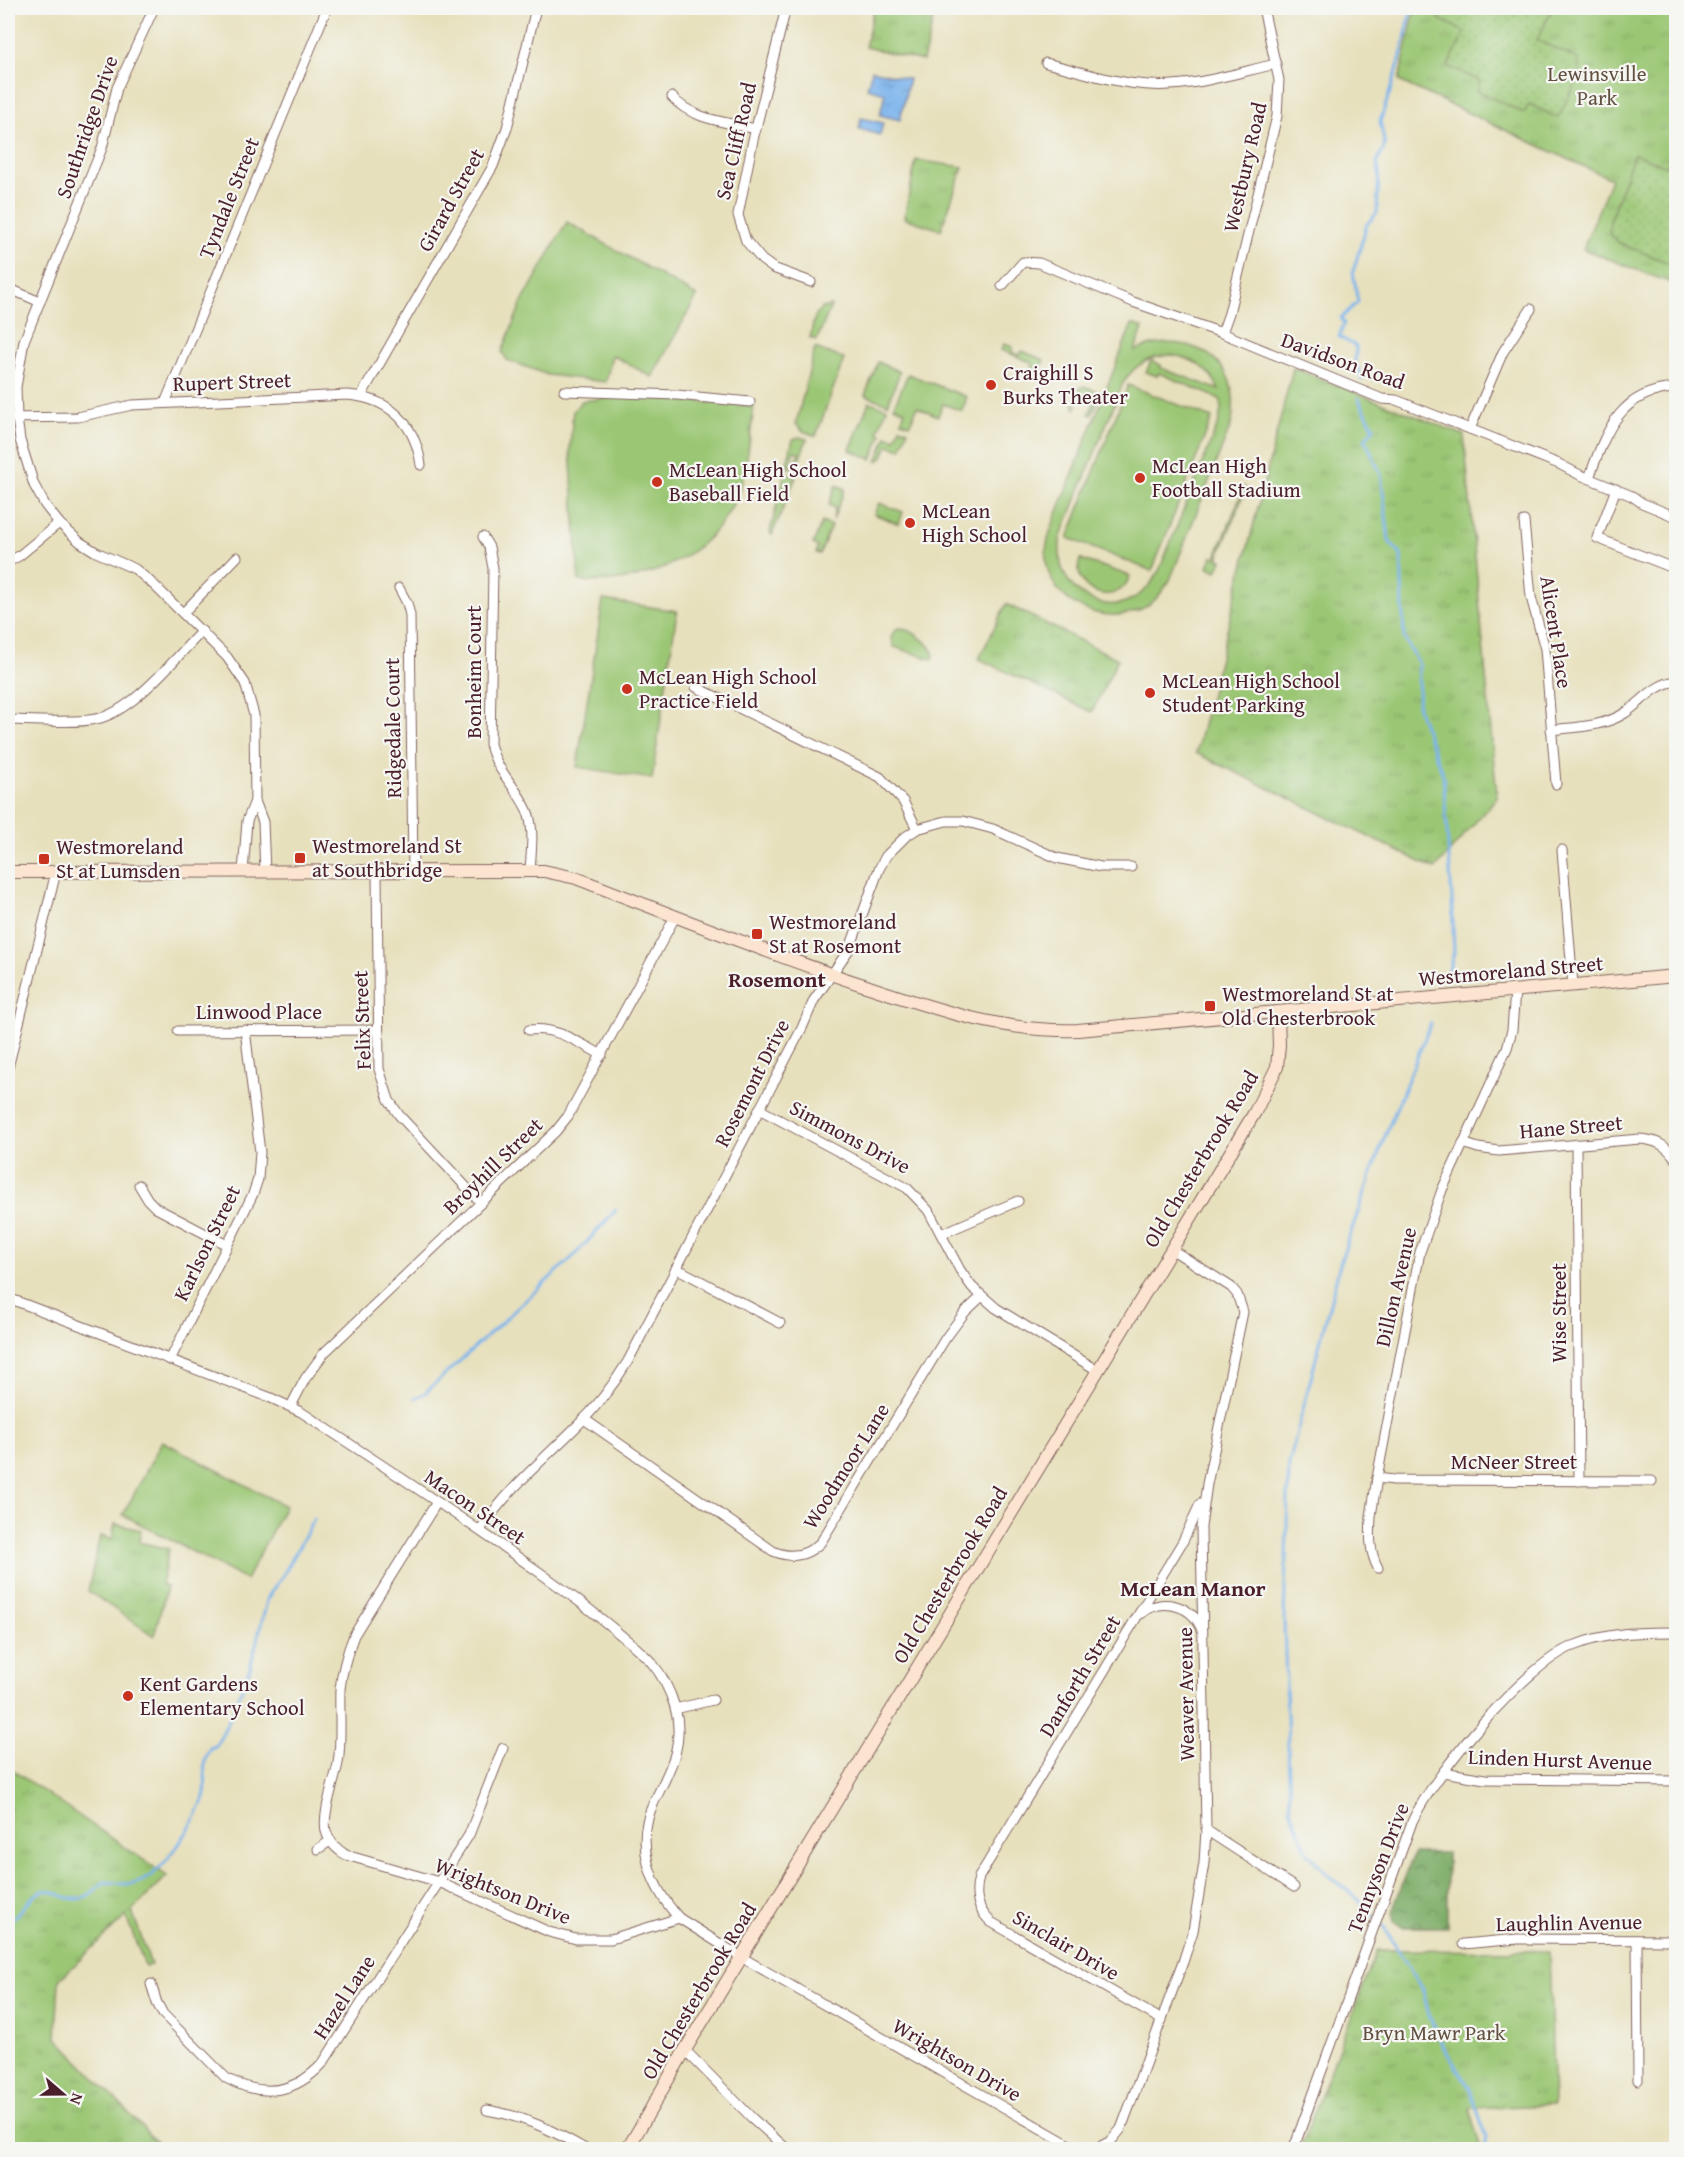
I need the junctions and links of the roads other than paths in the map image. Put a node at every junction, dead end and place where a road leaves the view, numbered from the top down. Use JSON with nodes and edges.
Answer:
{"nodes":[{"id":1,"x":154,"y":8,"type":"edge"},
{"id":2,"x":327,"y":8,"type":"edge"},
{"id":3,"x":536,"y":8,"type":"edge"},
{"id":4,"x":786,"y":8,"type":"edge"},
{"id":5,"x":1263,"y":8,"type":"edge"},
{"id":6,"x":1046,"y":63,"type":"dead end"},
{"id":7,"x":1276,"y":64,"type":"junction"},
{"id":8,"x":672,"y":97,"type":"dead end"},
{"id":9,"x":756,"y":129,"type":"junction"},
{"id":10,"x":811,"y":282,"type":"dead end"},
{"id":11,"x":1002,"y":286,"type":"dead end"},
{"id":12,"x":8,"y":288,"type":"edge"},
{"id":13,"x":40,"y":302,"type":"junction"},
{"id":14,"x":1531,"y":309,"type":"dead end"},
{"id":15,"x":1222,"y":333,"type":"junction"},
{"id":16,"x":1677,"y":388,"type":"edge"},
{"id":17,"x":564,"y":391,"type":"dead end"},
{"id":18,"x":361,"y":396,"type":"junction"},
{"id":19,"x":750,"y":402,"type":"dead end"},
{"id":20,"x":165,"y":403,"type":"junction"},
{"id":21,"x":12,"y":418,"type":"edge"},
{"id":22,"x":1470,"y":429,"type":"junction"},
{"id":23,"x":422,"y":465,"type":"dead end"},
{"id":24,"x":1589,"y":478,"type":"junction"},
{"id":25,"x":1616,"y":489,"type":"junction"},
{"id":26,"x":1677,"y":517,"type":"edge"},
{"id":27,"x":1524,"y":521,"type":"dead end"},
{"id":28,"x":58,"y":523,"type":"junction"},
{"id":29,"x":483,"y":537,"type":"dead end"},
{"id":30,"x":237,"y":557,"type":"dead end"},
{"id":31,"x":8,"y":562,"type":"edge"},
{"id":32,"x":1668,"y":566,"type":"dead end"},
{"id":33,"x":399,"y":588,"type":"dead end"},
{"id":34,"x":183,"y":613,"type":"junction"},
{"id":35,"x":202,"y":631,"type":"junction"},
{"id":36,"x":1677,"y":681,"type":"edge"},
{"id":37,"x":696,"y":687,"type":"dead end"},
{"id":38,"x":8,"y":720,"type":"edge"},
{"id":39,"x":1551,"y":730,"type":"junction"},
{"id":40,"x":1556,"y":784,"type":"dead end"},
{"id":41,"x":255,"y":801,"type":"junction"},
{"id":42,"x":917,"y":829,"type":"junction"},
{"id":43,"x":1562,"y":850,"type":"dead end"},
{"id":44,"x":1131,"y":867,"type":"dead end"},
{"id":45,"x":413,"y":871,"type":"junction"},
{"id":46,"x":530,"y":871,"type":"junction"},
{"id":47,"x":8,"y":872,"type":"edge"},
{"id":48,"x":56,"y":872,"type":"junction"},
{"id":49,"x":243,"y":872,"type":"junction"},
{"id":50,"x":265,"y":872,"type":"junction"},
{"id":51,"x":377,"y":872,"type":"junction"},
{"id":52,"x":675,"y":916,"type":"junction"},
{"id":53,"x":832,"y":975,"type":"junction"},
{"id":54,"x":1677,"y":976,"type":"edge"},
{"id":55,"x":1573,"y":985,"type":"junction"},
{"id":56,"x":1515,"y":991,"type":"junction"},
{"id":57,"x":1278,"y":1013,"type":"junction"},
{"id":58,"x":245,"y":1030,"type":"junction"},
{"id":59,"x":378,"y":1030,"type":"junction"},
{"id":60,"x":529,"y":1030,"type":"dead end"},
{"id":61,"x":178,"y":1031,"type":"dead end"},
{"id":62,"x":602,"y":1055,"type":"junction"},
{"id":63,"x":8,"y":1068,"type":"edge"},
{"id":64,"x":759,"y":1109,"type":"junction"},
{"id":65,"x":1464,"y":1143,"type":"junction"},
{"id":66,"x":1576,"y":1144,"type":"junction"},
{"id":67,"x":1675,"y":1158,"type":"edge"},
{"id":68,"x":139,"y":1185,"type":"dead end"},
{"id":69,"x":1018,"y":1202,"type":"dead end"},
{"id":70,"x":482,"y":1203,"type":"junction"},
{"id":71,"x":941,"y":1234,"type":"junction"},
{"id":72,"x":227,"y":1245,"type":"junction"},
{"id":73,"x":1171,"y":1249,"type":"junction"},
{"id":74,"x":676,"y":1268,"type":"junction"},
{"id":75,"x":982,"y":1296,"type":"junction"},
{"id":76,"x":8,"y":1298,"type":"edge"},
{"id":77,"x":780,"y":1323,"type":"dead end"},
{"id":78,"x":170,"y":1360,"type":"junction"},
{"id":79,"x":1097,"y":1371,"type":"junction"},
{"id":80,"x":291,"y":1406,"type":"junction"},
{"id":81,"x":584,"y":1419,"type":"junction"},
{"id":82,"x":1377,"y":1478,"type":"junction"},
{"id":83,"x":1579,"y":1481,"type":"junction"},
{"id":84,"x":1652,"y":1481,"type":"dead end"},
{"id":85,"x":1207,"y":1484,"type":"junction"},
{"id":86,"x":437,"y":1502,"type":"junction"},
{"id":87,"x":480,"y":1530,"type":"junction"},
{"id":88,"x":1378,"y":1568,"type":"dead end"},
{"id":89,"x":1136,"y":1619,"type":"junction"},
{"id":90,"x":1677,"y":1632,"type":"edge"},
{"id":91,"x":1202,"y":1634,"type":"junction"},
{"id":92,"x":713,"y":1700,"type":"dead end"},
{"id":93,"x":675,"y":1709,"type":"junction"},
{"id":94,"x":502,"y":1748,"type":"dead end"},
{"id":95,"x":1443,"y":1772,"type":"junction"},
{"id":96,"x":1677,"y":1781,"type":"edge"},
{"id":97,"x":1206,"y":1830,"type":"junction"},
{"id":98,"x":330,"y":1841,"type":"junction"},
{"id":99,"x":318,"y":1849,"type":"dead end"},
{"id":100,"x":439,"y":1882,"type":"junction"},
{"id":101,"x":977,"y":1883,"type":"joint"},
{"id":102,"x":1294,"y":1887,"type":"dead end"},
{"id":103,"x":680,"y":1918,"type":"junction"},
{"id":104,"x":1637,"y":1940,"type":"junction"},
{"id":105,"x":1677,"y":1940,"type":"edge"},
{"id":106,"x":1463,"y":1944,"type":"dead end"},
{"id":107,"x":741,"y":1958,"type":"junction"},
{"id":108,"x":152,"y":1984,"type":"dead end"},
{"id":109,"x":1162,"y":2020,"type":"junction"},
{"id":110,"x":685,"y":2050,"type":"junction"},
{"id":111,"x":1638,"y":2080,"type":"dead end"},
{"id":112,"x":487,"y":2110,"type":"dead end"},
{"id":113,"x":587,"y":2150,"type":"edge"},
{"id":114,"x":627,"y":2150,"type":"edge"},
{"id":115,"x":788,"y":2150,"type":"edge"},
{"id":116,"x":1081,"y":2150,"type":"edge"},
{"id":117,"x":1093,"y":2150,"type":"edge"},
{"id":118,"x":1293,"y":2150,"type":"edge"}],
"edges":[{"from":1,"to":13,"type":"street","name":"Southridge Drive"},
{"from":2,"to":20,"type":"street","name":"Tyndale Street"},
{"from":3,"to":18,"type":"street","name":"Girard Street"},
{"from":4,"to":9,"type":"street","name":"Sea Cliff Road"},
{"from":5,"to":7,"type":"street","name":"Westbury Road"},
{"from":6,"to":7,"type":"street"},
{"from":7,"to":15,"type":"street","name":"Westbury Road"},
{"from":8,"to":9,"type":"street"},
{"from":9,"to":10,"type":"street","name":"Sea Cliff Road"},
{"from":11,"to":15,"type":"street","name":"Davidson Road"},
{"from":12,"to":13,"type":"street"},
{"from":13,"to":21,"type":"street","name":"Southridge Drive"},
{"from":14,"to":22,"type":"street"},
{"from":15,"to":22,"type":"street","name":"Davidson Road"},
{"from":16,"to":24,"type":"street"},
{"from":17,"to":19,"type":"street"},
{"from":18,"to":20,"type":"street","name":"Rupert Street"},
{"from":18,"to":23,"type":"street","name":"Rupert Street"},
{"from":20,"to":21,"type":"street","name":"Rupert Street"},
{"from":21,"to":28,"type":"street","name":"Southridge Drive"},
{"from":22,"to":24,"type":"street","name":"Davidson Road"},
{"from":24,"to":25,"type":"street","name":"Davidson Road"},
{"from":25,"to":26,"type":"street","name":"Davidson Road"},
{"from":25,"to":32,"type":"street"},
{"from":27,"to":39,"type":"street","name":"Alicent Place"},
{"from":28,"to":31,"type":"street"},
{"from":28,"to":34,"type":"street","name":"Southridge Drive"},
{"from":29,"to":46,"type":"street","name":"Bonheim Court"},
{"from":30,"to":34,"type":"street"},
{"from":33,"to":45,"type":"street","name":"Ridgedale Court"},
{"from":34,"to":35,"type":"street","name":"Southridge Drive"},
{"from":35,"to":38,"type":"street"},
{"from":35,"to":41,"type":"street","name":"Southridge Drive"},
{"from":36,"to":39,"type":"street"},
{"from":37,"to":42,"type":"street"},
{"from":39,"to":40,"type":"street","name":"Alicent Place"},
{"from":41,"to":49,"type":"street","name":"Southridge Drive"},
{"from":41,"to":50,"type":"street","name":"Southridge Drive"},
{"from":42,"to":44,"type":"street","name":"Rosemont Drive"},
{"from":42,"to":53,"type":"street","name":"Rosemont Drive"},
{"from":43,"to":55,"type":"street"},
{"from":45,"to":46,"type":"main road","name":"Westmoreland Street"},
{"from":45,"to":51,"type":"main road","name":"Westmoreland Street"},
{"from":46,"to":52,"type":"main road","name":"Westmoreland Street"},
{"from":47,"to":48,"type":"main road","name":"Westmoreland Street"},
{"from":48,"to":49,"type":"main road","name":"Westmoreland Street"},
{"from":48,"to":63,"type":"street"},
{"from":49,"to":50,"type":"main road","name":"Westmoreland Street"},
{"from":50,"to":51,"type":"main road","name":"Westmoreland Street"},
{"from":51,"to":59,"type":"street","name":"Felix Street"},
{"from":52,"to":53,"type":"main road","name":"Westmoreland Street"},
{"from":52,"to":62,"type":"street","name":"Broyhill Street"},
{"from":53,"to":57,"type":"main road","name":"Westmoreland Street"},
{"from":53,"to":64,"type":"street","name":"Rosemont Drive"},
{"from":54,"to":55,"type":"main road","name":"Westmoreland Street"},
{"from":55,"to":56,"type":"main road","name":"Westmoreland Street"},
{"from":56,"to":57,"type":"main road","name":"Westmoreland Street"},
{"from":56,"to":65,"type":"street","name":"Dillon Avenue"},
{"from":57,"to":73,"type":"main road","name":"Old Chesterbrook Road"},
{"from":58,"to":59,"type":"street","name":"Linwood Place"},
{"from":58,"to":61,"type":"street","name":"Linwood Place"},
{"from":58,"to":72,"type":"street","name":"Karlson Street"},
{"from":59,"to":70,"type":"street","name":"Felix Street"},
{"from":60,"to":62,"type":"street"},
{"from":62,"to":70,"type":"street","name":"Broyhill Street"},
{"from":64,"to":71,"type":"street","name":"Simmons Drive"},
{"from":64,"to":74,"type":"street","name":"Rosemont Drive"},
{"from":65,"to":66,"type":"street","name":"Hane Street"},
{"from":65,"to":82,"type":"street","name":"Dillon Avenue"},
{"from":66,"to":67,"type":"street","name":"Hane Street"},
{"from":66,"to":83,"type":"street","name":"Wise Street"},
{"from":68,"to":72,"type":"street"},
{"from":69,"to":71,"type":"street"},
{"from":70,"to":80,"type":"street","name":"Broyhill Street"},
{"from":71,"to":75,"type":"street","name":"Simmons Drive"},
{"from":72,"to":78,"type":"street","name":"Karlson Street"},
{"from":73,"to":79,"type":"main road","name":"Old Chesterbrook Road"},
{"from":73,"to":85,"type":"street","name":"Weaver Avenue"},
{"from":74,"to":77,"type":"street"},
{"from":74,"to":81,"type":"street","name":"Rosemont Drive"},
{"from":75,"to":79,"type":"street","name":"Simmons Drive"},
{"from":75,"to":81,"type":"street","name":"Woodmoor Lane"},
{"from":76,"to":78,"type":"street","name":"Macon Street"},
{"from":78,"to":80,"type":"street","name":"Macon Street"},
{"from":79,"to":107,"type":"main road","name":"Old Chesterbrook Road"},
{"from":80,"to":86,"type":"street","name":"Macon Street"},
{"from":81,"to":87,"type":"street","name":"Rosemont Drive"},
{"from":82,"to":83,"type":"street","name":"McNeer Street"},
{"from":82,"to":88,"type":"street","name":"Dillon Avenue"},
{"from":83,"to":84,"type":"street","name":"McNeer Street"},
{"from":85,"to":89,"type":"street","name":"Danforth Street"},
{"from":85,"to":91,"type":"street","name":"Weaver Avenue"},
{"from":86,"to":87,"type":"street","name":"Macon Street"},
{"from":86,"to":98,"type":"street"},
{"from":87,"to":93,"type":"street","name":"Macon Street"},
{"from":89,"to":91,"type":"street"},
{"from":89,"to":101,"type":"street","name":"Danforth Street"},
{"from":90,"to":95,"type":"street","name":"Tennyson Drive"},
{"from":91,"to":97,"type":"street","name":"Weaver Avenue"},
{"from":92,"to":93,"type":"street"},
{"from":93,"to":103,"type":"street","name":"Macon Street"},
{"from":94,"to":100,"type":"street","name":"Hazel Lane"},
{"from":95,"to":96,"type":"street","name":"Linden Hurst Avenue"},
{"from":95,"to":118,"type":"street","name":"Tennyson Drive"},
{"from":97,"to":102,"type":"street"},
{"from":97,"to":109,"type":"street","name":"Weaver Avenue"},
{"from":98,"to":99,"type":"street"},
{"from":98,"to":100,"type":"street","name":"Wrightson Drive"},
{"from":100,"to":103,"type":"street","name":"Wrightson Drive"},
{"from":100,"to":108,"type":"street","name":"Hazel Lane"},
{"from":101,"to":109,"type":"street","name":"Sinclair Drive"},
{"from":103,"to":107,"type":"street","name":"Wrightson Drive"},
{"from":104,"to":105,"type":"street","name":"Laughlin Avenue"},
{"from":104,"to":106,"type":"street","name":"Laughlin Avenue"},
{"from":104,"to":111,"type":"street"},
{"from":107,"to":110,"type":"main road","name":"Old Chesterbrook Road"},
{"from":107,"to":116,"type":"street","name":"Wrightson Drive"},
{"from":109,"to":117,"type":"street","name":"Weaver Avenue"},
{"from":110,"to":114,"type":"main road","name":"Old Chesterbrook Road"},
{"from":110,"to":115,"type":"street"},
{"from":112,"to":113,"type":"street"}]}
